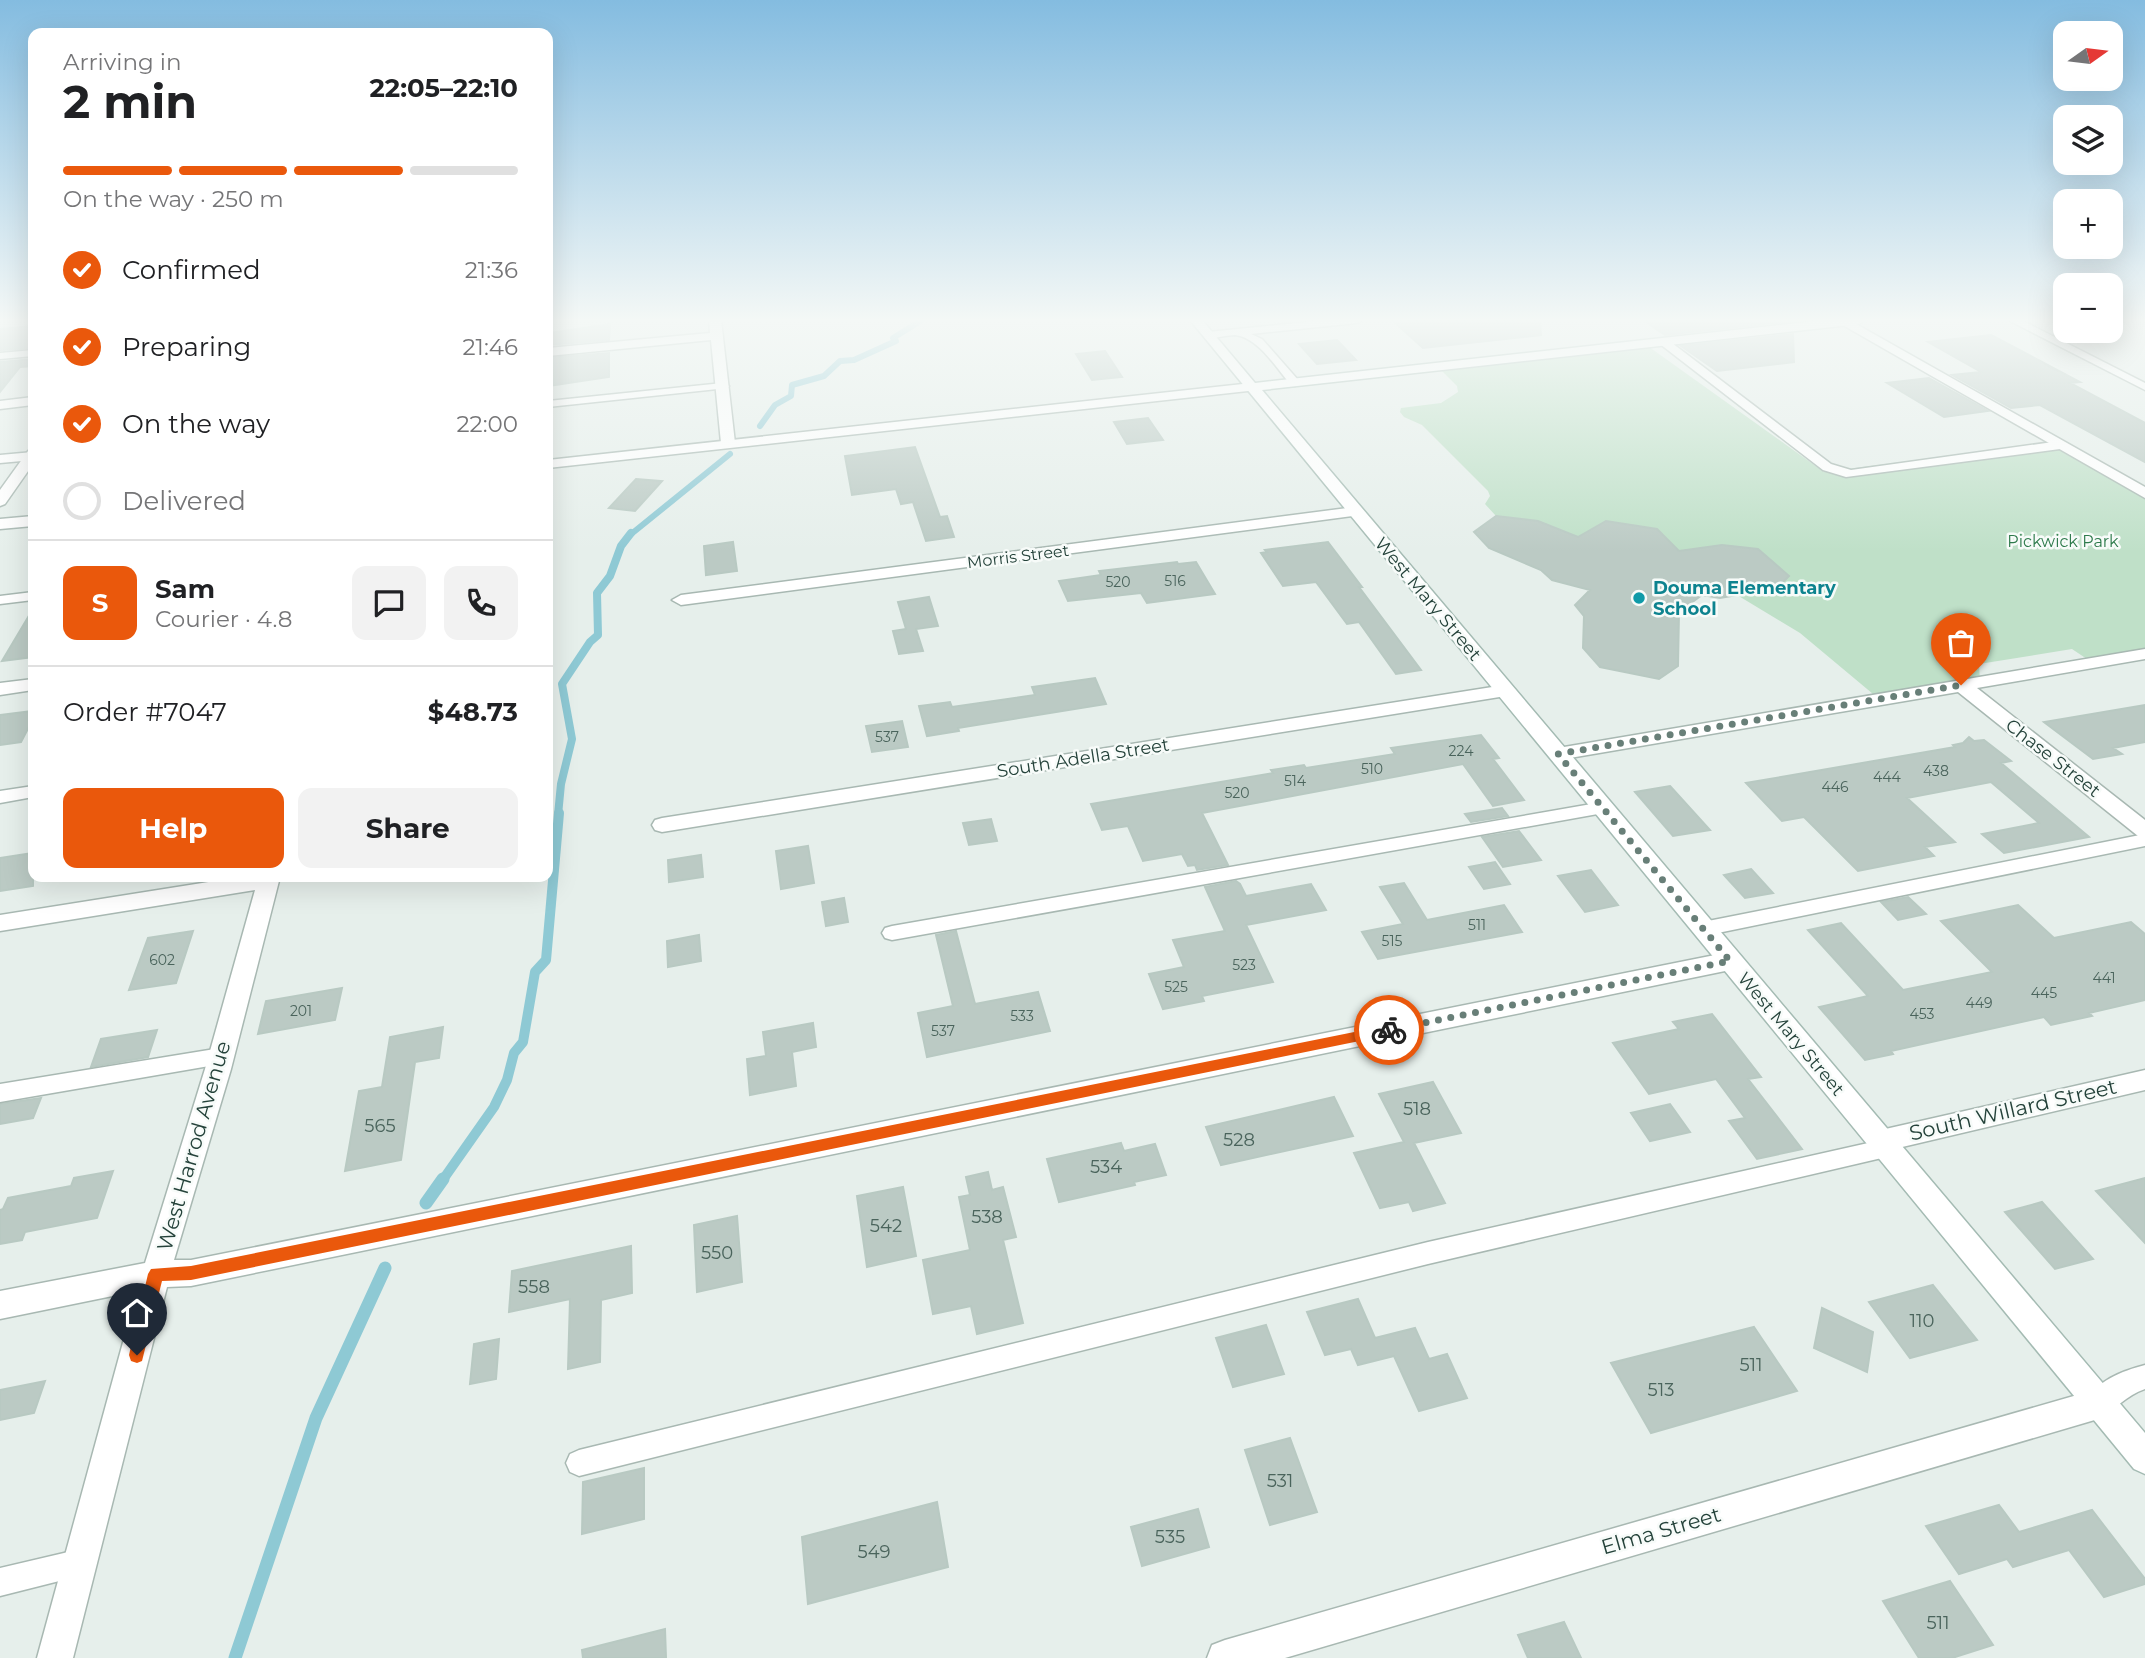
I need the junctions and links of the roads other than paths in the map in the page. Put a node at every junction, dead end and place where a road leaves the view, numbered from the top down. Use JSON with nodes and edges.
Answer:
{"nodes":[{"id":1,"x":612,"y":397,"type":"edge"},
{"id":2,"x":724,"y":397,"type":"edge"},
{"id":3,"x":1155,"y":397,"type":"edge"},
{"id":4,"x":1261,"y":397,"type":"edge"},
{"id":5,"x":1736,"y":397,"type":"edge"},
{"id":6,"x":1976,"y":397,"type":"edge"},
{"id":7,"x":28,"y":402,"type":"edge"},
{"id":8,"x":553,"y":403,"type":"edge"},
{"id":9,"x":0,"y":405,"type":"edge"},
{"id":10,"x":728,"y":443,"type":"junction"},
{"id":11,"x":2060,"y":445,"type":"junction"},
{"id":12,"x":28,"y":456,"type":"edge"},
{"id":13,"x":0,"y":459,"type":"edge"},
{"id":14,"x":28,"y":462,"type":"edge"},
{"id":15,"x":553,"y":463,"type":"edge"},
{"id":16,"x":2145,"y":493,"type":"edge"},
{"id":17,"x":0,"y":501,"type":"edge"},
{"id":18,"x":1355,"y":512,"type":"junction"},
{"id":19,"x":28,"y":521,"type":"edge"},
{"id":20,"x":0,"y":524,"type":"edge"},
{"id":21,"x":28,"y":597,"type":"edge"},
{"id":22,"x":0,"y":600,"type":"edge"},
{"id":23,"x":681,"y":600,"type":"dead end"},
{"id":24,"x":2145,"y":654,"type":"edge"},
{"id":25,"x":1961,"y":685,"type":"junction"},
{"id":26,"x":28,"y":686,"type":"edge"},
{"id":27,"x":0,"y":689,"type":"edge"},
{"id":28,"x":1504,"y":691,"type":"junction"},
{"id":29,"x":1558,"y":754,"type":"junction"},
{"id":30,"x":28,"y":793,"type":"edge"},
{"id":31,"x":0,"y":797,"type":"edge"},
{"id":32,"x":1603,"y":808,"type":"junction"},
{"id":33,"x":662,"y":825,"type":"dead end"},
{"id":34,"x":2145,"y":831,"type":"edge"},
{"id":35,"x":2145,"y":840,"type":"edge"},
{"id":36,"x":244,"y":882,"type":"edge"},
{"id":37,"x":267,"y":882,"type":"edge"},
{"id":38,"x":0,"y":923,"type":"edge"},
{"id":39,"x":1703,"y":929,"type":"junction"},
{"id":40,"x":892,"y":933,"type":"dead end"},
{"id":41,"x":1730,"y":961,"type":"junction"},
{"id":42,"x":221,"y":1056,"type":"junction"},
{"id":43,"x":2145,"y":1080,"type":"edge"},
{"id":44,"x":0,"y":1094,"type":"edge"},
{"id":45,"x":1883,"y":1144,"type":"junction"},
{"id":46,"x":156,"y":1274,"type":"junction"},
{"id":47,"x":0,"y":1305,"type":"edge"},
{"id":48,"x":2145,"y":1377,"type":"edge"},
{"id":49,"x":2098,"y":1404,"type":"junction"},
{"id":50,"x":2145,"y":1458,"type":"edge"},
{"id":51,"x":579,"y":1463,"type":"dead end"},
{"id":52,"x":81,"y":1563,"type":"junction"},
{"id":53,"x":0,"y":1583,"type":"edge"},
{"id":54,"x":55,"y":1658,"type":"edge"},
{"id":55,"x":1225,"y":1658,"type":"edge"}],
"edges":[{"from":1,"to":8,"type":"lane"},
{"from":2,"to":10,"type":"street"},
{"from":3,"to":10,"type":"street"},
{"from":4,"to":18,"type":"street","name":"West Mary Street"},
{"from":5,"to":11,"type":"lane"},
{"from":6,"to":11,"type":"street"},
{"from":7,"to":9,"type":"street"},
{"from":10,"to":15,"type":"street"},
{"from":11,"to":16,"type":"street"},
{"from":12,"to":13,"type":"lane"},
{"from":14,"to":17,"type":"street"},
{"from":18,"to":23,"type":"street","name":"Morris Street"},
{"from":18,"to":28,"type":"street","name":"West Mary Street"},
{"from":19,"to":20,"type":"street"},
{"from":21,"to":22,"type":"lane"},
{"from":24,"to":25,"type":"street"},
{"from":25,"to":29,"type":"street"},
{"from":25,"to":34,"type":"street","name":"Chase Street"},
{"from":26,"to":27,"type":"street"},
{"from":28,"to":29,"type":"street","name":"West Mary Street"},
{"from":28,"to":33,"type":"street","name":"South Adella Street"},
{"from":29,"to":32,"type":"street","name":"West Mary Street"},
{"from":30,"to":31,"type":"lane"},
{"from":32,"to":39,"type":"street","name":"West Mary Street"},
{"from":32,"to":40,"type":"lane"},
{"from":35,"to":39,"type":"lane"},
{"from":36,"to":38,"type":"street"},
{"from":37,"to":42,"type":"street","name":"West Harrod Avenue"},
{"from":39,"to":41,"type":"street","name":"West Mary Street"},
{"from":41,"to":45,"type":"street","name":"West Mary Street"},
{"from":41,"to":46,"type":"street"},
{"from":42,"to":44,"type":"lane"},
{"from":42,"to":46,"type":"street","name":"West Harrod Avenue"},
{"from":43,"to":45,"type":"street","name":"South Willard Street"},
{"from":45,"to":49,"type":"street","name":"West Mary Street"},
{"from":45,"to":51,"type":"lane"},
{"from":46,"to":47,"type":"street"},
{"from":46,"to":52,"type":"street","name":"West Harrod Avenue"},
{"from":48,"to":49,"type":"lane"},
{"from":49,"to":50,"type":"street","name":"West Mary Street"},
{"from":49,"to":55,"type":"street","name":"Elma Street"},
{"from":52,"to":53,"type":"lane"},
{"from":52,"to":54,"type":"street","name":"West Harrod Avenue"}]}
